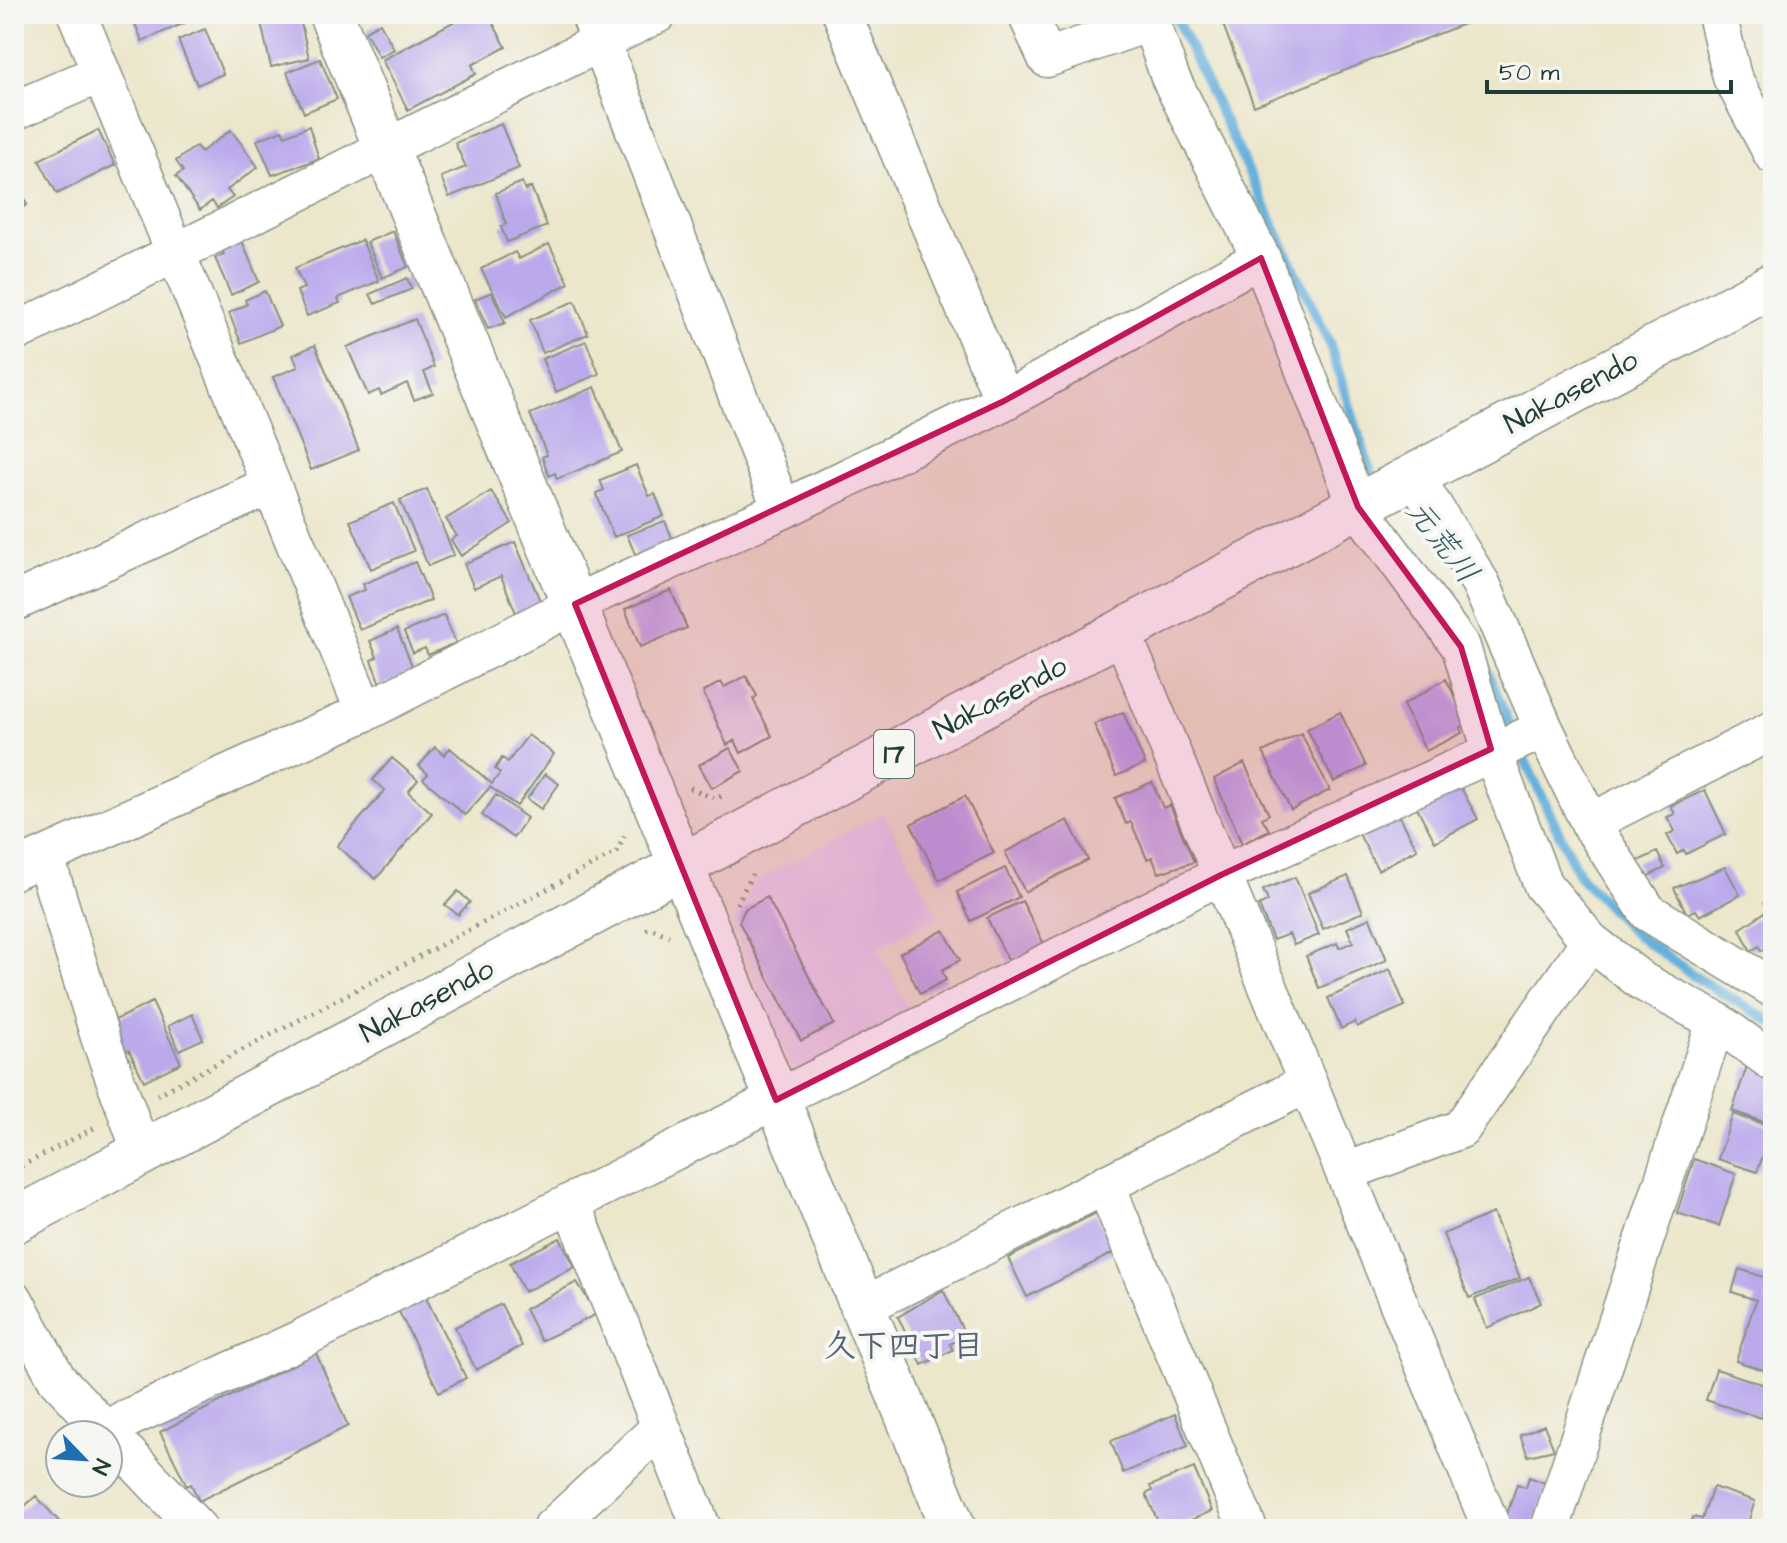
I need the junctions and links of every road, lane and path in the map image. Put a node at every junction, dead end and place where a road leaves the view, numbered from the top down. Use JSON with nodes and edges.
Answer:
{"nodes":[{"id":1,"x":77,"y":14,"type":"edge"},
{"id":2,"x":331,"y":14,"type":"edge"},
{"id":3,"x":657,"y":14,"type":"edge"},
{"id":4,"x":842,"y":14,"type":"edge"},
{"id":5,"x":1027,"y":14,"type":"edge"},
{"id":6,"x":1717,"y":14,"type":"edge"},
{"id":7,"x":1149,"y":18,"type":"edge"},
{"id":8,"x":596,"y":28,"type":"edge"},
{"id":9,"x":101,"y":73,"type":"junction"},
{"id":10,"x":14,"y":111,"type":"edge"},
{"id":11,"x":1769,"y":129,"type":"edge"},
{"id":12,"x":386,"y":146,"type":"junction"},
{"id":13,"x":176,"y":252,"type":"junction"},
{"id":14,"x":1261,"y":258,"type":"junction"},
{"id":15,"x":1773,"y":285,"type":"edge"},
{"id":16,"x":14,"y":333,"type":"edge"},
{"id":17,"x":1004,"y":401,"type":"junction"},
{"id":18,"x":1413,"y":474,"type":"junction"},
{"id":19,"x":271,"y":485,"type":"junction"},
{"id":20,"x":1358,"y":507,"type":"junction"},
{"id":21,"x":782,"y":510,"type":"junction"},
{"id":22,"x":14,"y":602,"type":"edge"},
{"id":23,"x":575,"y":604,"type":"junction"},
{"id":24,"x":1122,"y":633,"type":"junction"},
{"id":25,"x":365,"y":712,"type":"junction"},
{"id":26,"x":1544,"y":729,"type":"junction"},
{"id":27,"x":1773,"y":730,"type":"edge"},
{"id":28,"x":1491,"y":749,"type":"junction"},
{"id":29,"x":725,"y":794,"type":"dead end"},
{"id":30,"x":716,"y":799,"type":"dead end"},
{"id":31,"x":1590,"y":823,"type":"junction"},
{"id":32,"x":617,"y":852,"type":"dead end"},
{"id":33,"x":30,"y":864,"type":"edge"},
{"id":34,"x":683,"y":866,"type":"junction"},
{"id":35,"x":1221,"y":875,"type":"junction"},
{"id":36,"x":1590,"y":941,"type":"junction"},
{"id":37,"x":1773,"y":988,"type":"edge"},
{"id":38,"x":1716,"y":1021,"type":"junction"},
{"id":39,"x":1773,"y":1062,"type":"edge"},
{"id":40,"x":1308,"y":1083,"type":"junction"},
{"id":41,"x":776,"y":1100,"type":"junction"},
{"id":42,"x":126,"y":1111,"type":"junction"},
{"id":43,"x":142,"y":1153,"type":"junction"},
{"id":44,"x":14,"y":1170,"type":"edge"},
{"id":45,"x":1345,"y":1172,"type":"junction"},
{"id":46,"x":1105,"y":1184,"type":"junction"},
{"id":47,"x":571,"y":1203,"type":"junction"},
{"id":48,"x":14,"y":1221,"type":"edge"},
{"id":49,"x":14,"y":1300,"type":"edge"},
{"id":50,"x":862,"y":1307,"type":"junction"},
{"id":51,"x":96,"y":1419,"type":"edge"},
{"id":52,"x":124,"y":1420,"type":"edge"},
{"id":53,"x":660,"y":1428,"type":"junction"},
{"id":54,"x":124,"y":1449,"type":"edge"},
{"id":55,"x":198,"y":1529,"type":"edge"},
{"id":56,"x":551,"y":1529,"type":"edge"},
{"id":57,"x":702,"y":1529,"type":"edge"},
{"id":58,"x":954,"y":1529,"type":"edge"},
{"id":59,"x":1248,"y":1529,"type":"edge"},
{"id":60,"x":1492,"y":1529,"type":"edge"},
{"id":61,"x":1550,"y":1529,"type":"edge"}],
"edges":[{"from":1,"to":9,"type":"street"},
{"from":2,"to":12,"type":"main road"},
{"from":3,"to":8,"type":"street"},
{"from":4,"to":17,"type":"street"},
{"from":5,"to":7,"type":"street"},
{"from":6,"to":11,"type":"street"},
{"from":7,"to":14,"type":"street"},
{"from":8,"to":12,"type":"street"},
{"from":8,"to":21,"type":"street"},
{"from":9,"to":10,"type":"street"},
{"from":9,"to":13,"type":"street"},
{"from":12,"to":13,"type":"street"},
{"from":12,"to":23,"type":"main road"},
{"from":13,"to":16,"type":"street"},
{"from":13,"to":19,"type":"street"},
{"from":14,"to":17,"type":"street"},
{"from":14,"to":20,"type":"street"},
{"from":15,"to":18,"type":"main road","name":"Nakasendo","number":"17"},
{"from":17,"to":21,"type":"street"},
{"from":18,"to":20,"type":"main road","name":"Nakasendo","number":"17"},
{"from":18,"to":26,"type":"street"},
{"from":19,"to":22,"type":"street"},
{"from":19,"to":25,"type":"street"},
{"from":20,"to":24,"type":"main road","name":"Nakasendo","number":"17"},
{"from":20,"to":28,"type":"street"},
{"from":21,"to":23,"type":"street"},
{"from":23,"to":25,"type":"street"},
{"from":23,"to":34,"type":"main road"},
{"from":24,"to":34,"type":"main road","name":"Nakasendo","number":"17"},
{"from":24,"to":35,"type":"street"},
{"from":25,"to":33,"type":"street"},
{"from":26,"to":28,"type":"street"},
{"from":26,"to":31,"type":"street"},
{"from":27,"to":31,"type":"street"},
{"from":28,"to":35,"type":"street"},
{"from":28,"to":36,"type":"street"},
{"from":29,"to":30,"type":"path"},
{"from":31,"to":37,"type":"street"},
{"from":32,"to":42,"type":"path"},
{"from":33,"to":42,"type":"street"},
{"from":34,"to":41,"type":"main road"},
{"from":34,"to":43,"type":"main road","name":"Nakasendo","number":"17"},
{"from":35,"to":40,"type":"street"},
{"from":35,"to":41,"type":"street"},
{"from":36,"to":38,"type":"street"},
{"from":36,"to":45,"type":"street"},
{"from":38,"to":39,"type":"street"},
{"from":38,"to":61,"type":"street"},
{"from":40,"to":45,"type":"street"},
{"from":40,"to":46,"type":"street"},
{"from":41,"to":47,"type":"street"},
{"from":41,"to":50,"type":"main road"},
{"from":42,"to":43,"type":"street"},
{"from":42,"to":44,"type":"path"},
{"from":43,"to":48,"type":"main road","name":"Nakasendo","number":"17"},
{"from":45,"to":60,"type":"street"},
{"from":46,"to":50,"type":"street"},
{"from":46,"to":59,"type":"street"},
{"from":47,"to":52,"type":"street"},
{"from":47,"to":53,"type":"street"},
{"from":49,"to":51,"type":"street"},
{"from":50,"to":58,"type":"main road"},
{"from":53,"to":56,"type":"street"},
{"from":53,"to":57,"type":"street"},
{"from":54,"to":55,"type":"street"}]}
